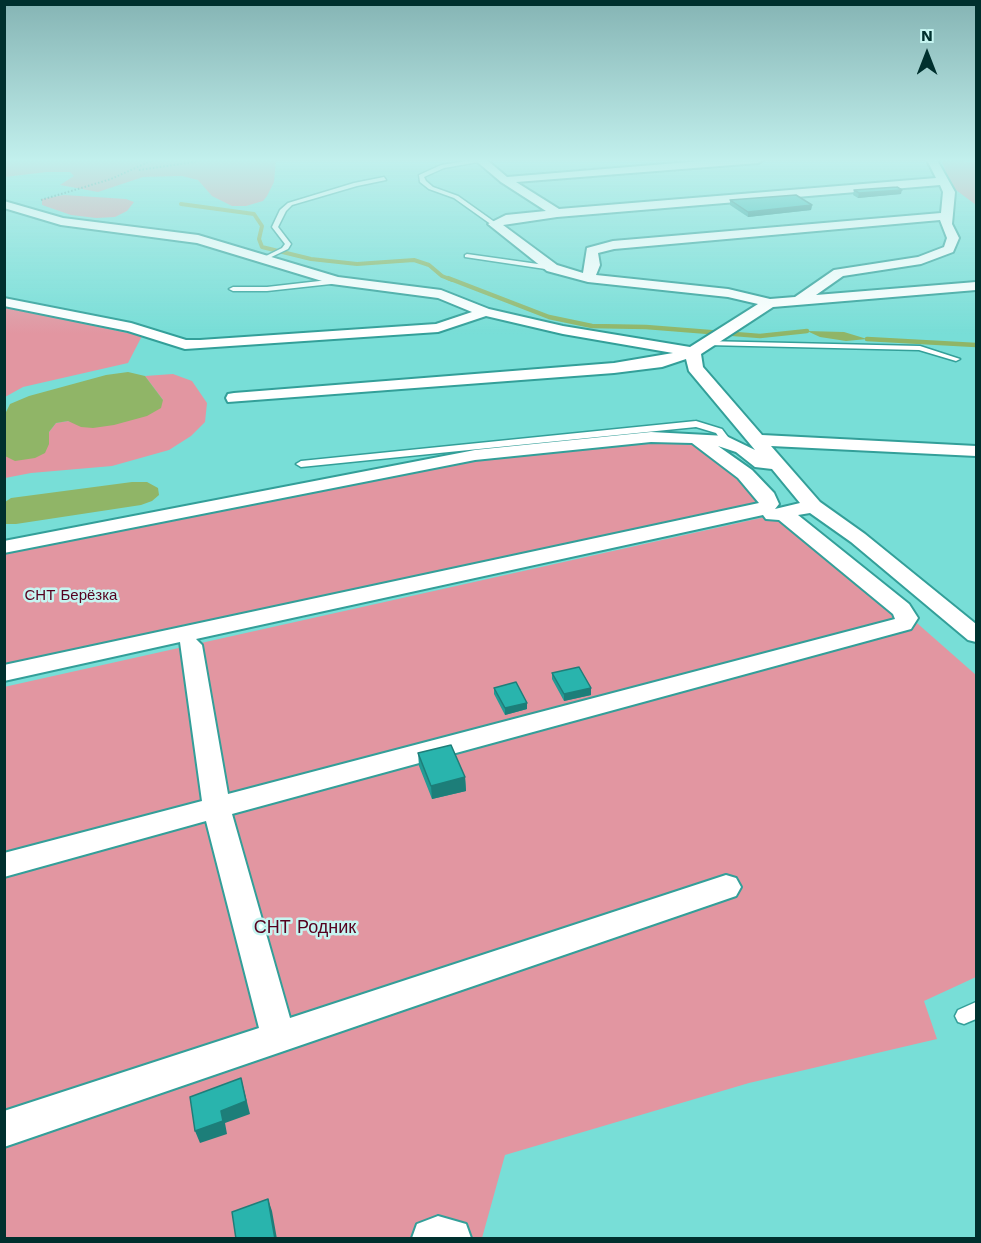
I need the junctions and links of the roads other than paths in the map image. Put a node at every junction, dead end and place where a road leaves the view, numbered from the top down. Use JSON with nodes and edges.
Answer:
{"nodes":[{"id":1,"x":53,"y":218,"type":"edge"},
{"id":2,"x":279,"y":218,"type":"edge"},
{"id":3,"x":486,"y":218,"type":"edge"},
{"id":4,"x":514,"y":218,"type":"edge"},
{"id":5,"x":926,"y":218,"type":"edge"},
{"id":6,"x":947,"y":218,"type":"edge"},
{"id":7,"x":494,"y":224,"type":"junction"},
{"id":8,"x":467,"y":256,"type":"dead end"},
{"id":9,"x":261,"y":260,"type":"junction"},
{"id":10,"x":552,"y":268,"type":"junction"},
{"id":11,"x":588,"y":278,"type":"junction"},
{"id":12,"x":337,"y":280,"type":"junction"},
{"id":13,"x":976,"y":286,"type":"edge"},
{"id":14,"x":233,"y":289,"type":"dead end"},
{"id":15,"x":4,"y":302,"type":"edge"},
{"id":16,"x":799,"y":302,"type":"junction"},
{"id":17,"x":770,"y":303,"type":"junction"},
{"id":18,"x":485,"y":312,"type":"junction"},
{"id":19,"x":708,"y":343,"type":"junction"},
{"id":20,"x":693,"y":352,"type":"junction"},
{"id":21,"x":956,"y":359,"type":"dead end"},
{"id":22,"x":234,"y":398,"type":"dead end"},
{"id":23,"x":696,"y":438,"type":"junction"},
{"id":24,"x":758,"y":440,"type":"junction"},
{"id":25,"x":726,"y":441,"type":"junction"},
{"id":26,"x":976,"y":450,"type":"edge"},
{"id":27,"x":301,"y":464,"type":"dead end"},
{"id":28,"x":778,"y":464,"type":"junction"},
{"id":29,"x":813,"y":506,"type":"junction"},
{"id":30,"x":783,"y":513,"type":"junction"},
{"id":31,"x":4,"y":547,"type":"edge"},
{"id":32,"x":976,"y":635,"type":"edge"},
{"id":33,"x":190,"y":645,"type":"junction"},
{"id":34,"x":4,"y":673,"type":"edge"},
{"id":35,"x":4,"y":687,"type":"edge"},
{"id":36,"x":217,"y":809,"type":"junction"},
{"id":37,"x":4,"y":865,"type":"edge"},
{"id":38,"x":726,"y":887,"type":"dead end"},
{"id":39,"x":279,"y":1039,"type":"junction"},
{"id":40,"x":4,"y":1129,"type":"edge"},
{"id":41,"x":430,"y":1239,"type":"edge"},
{"id":42,"x":452,"y":1239,"type":"edge"}],
"edges":[{"from":1,"to":9,"type":"street"},
{"from":2,"to":9,"type":"lane"},
{"from":3,"to":7,"type":"lane"},
{"from":4,"to":7,"type":"street"},
{"from":5,"to":11,"type":"street"},
{"from":6,"to":16,"type":"street"},
{"from":7,"to":10,"type":"street"},
{"from":8,"to":10,"type":"lane"},
{"from":9,"to":12,"type":"street"},
{"from":10,"to":11,"type":"street"},
{"from":11,"to":17,"type":"street"},
{"from":12,"to":14,"type":"lane"},
{"from":12,"to":18,"type":"street"},
{"from":13,"to":16,"type":"street"},
{"from":15,"to":18,"type":"street"},
{"from":16,"to":17,"type":"street"},
{"from":17,"to":19,"type":"street"},
{"from":18,"to":20,"type":"street"},
{"from":19,"to":20,"type":"street"},
{"from":19,"to":21,"type":"lane"},
{"from":20,"to":22,"type":"street"},
{"from":20,"to":24,"type":"street"},
{"from":23,"to":25,"type":"street"},
{"from":23,"to":31,"type":"street"},
{"from":23,"to":34,"type":"street"},
{"from":24,"to":26,"type":"street"},
{"from":24,"to":28,"type":"street"},
{"from":25,"to":27,"type":"lane"},
{"from":25,"to":28,"type":"street"},
{"from":28,"to":29,"type":"street"},
{"from":29,"to":30,"type":"street"},
{"from":29,"to":32,"type":"street"},
{"from":30,"to":33,"type":"street"},
{"from":30,"to":36,"type":"street"},
{"from":33,"to":35,"type":"street"},
{"from":33,"to":36,"type":"street"},
{"from":36,"to":37,"type":"street"},
{"from":36,"to":39,"type":"street"},
{"from":38,"to":39,"type":"street"},
{"from":39,"to":40,"type":"street"},
{"from":41,"to":42,"type":"street"}]}
